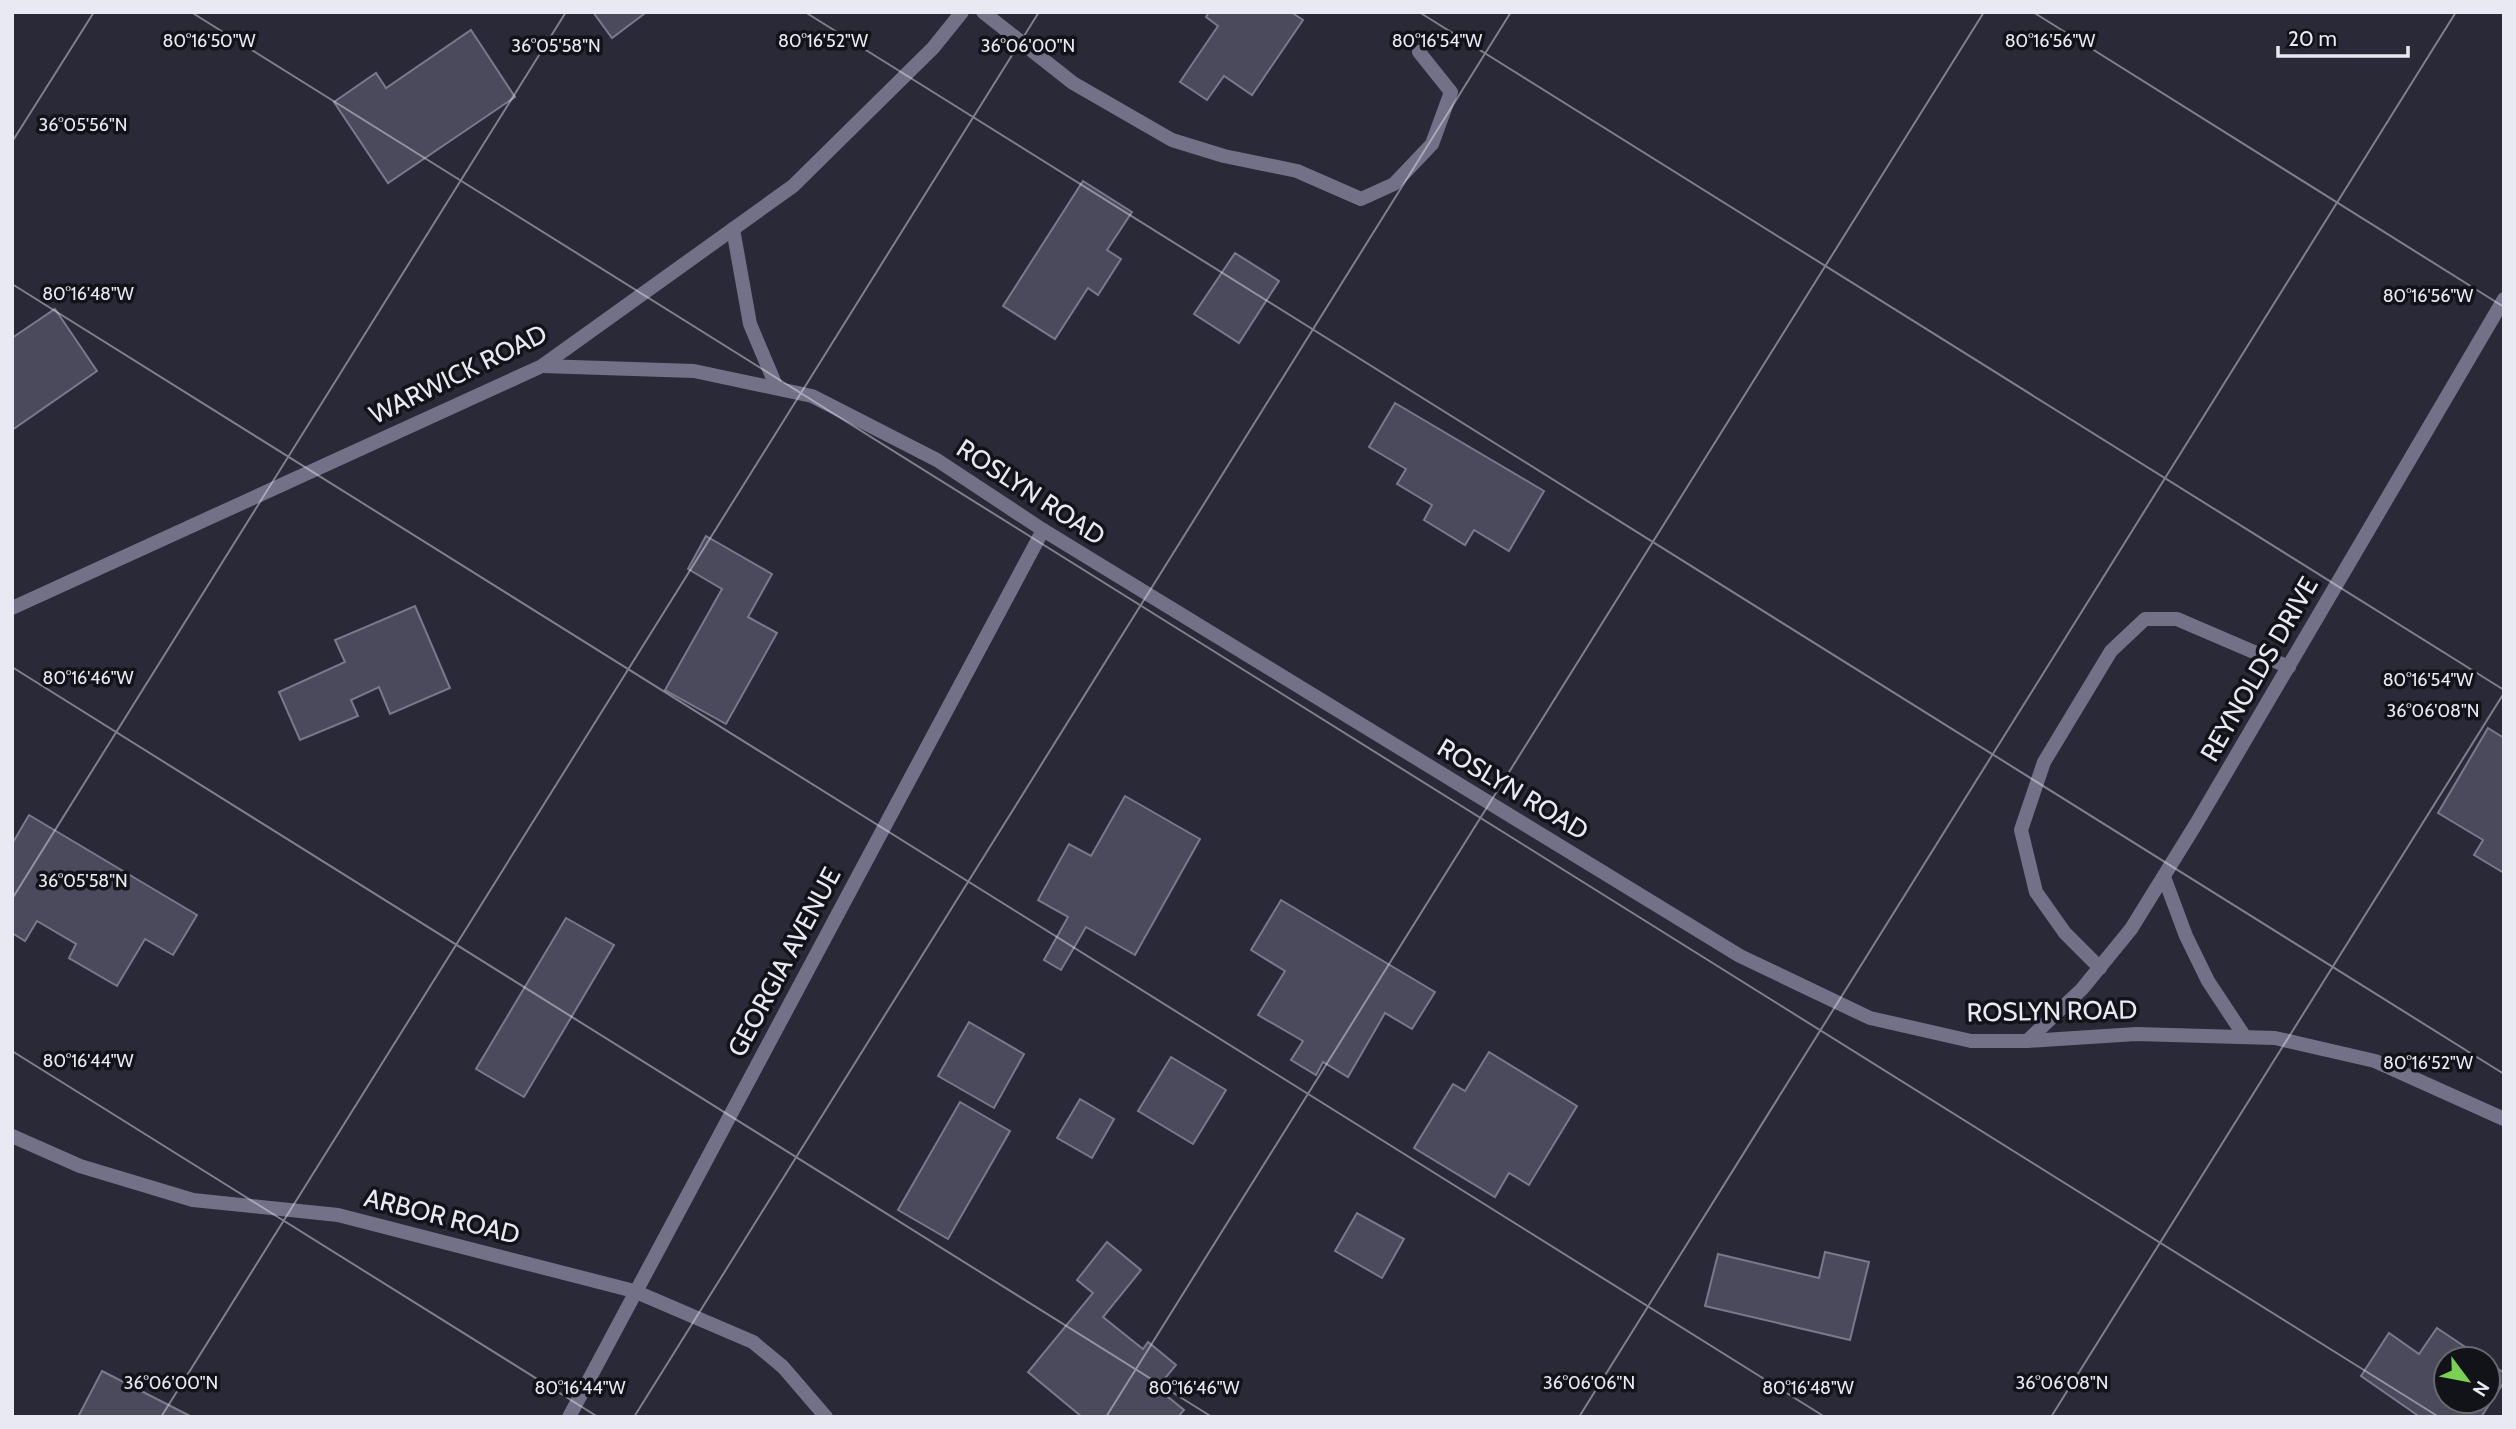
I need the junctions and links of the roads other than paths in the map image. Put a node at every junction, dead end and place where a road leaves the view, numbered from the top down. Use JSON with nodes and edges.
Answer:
{"nodes":[{"id":1,"x":962,"y":12,"type":"edge"},
{"id":2,"x":983,"y":12,"type":"edge"},
{"id":3,"x":1419,"y":52,"type":"dead end"},
{"id":4,"x":733,"y":229,"type":"junction"},
{"id":5,"x":2504,"y":299,"type":"edge"},
{"id":6,"x":542,"y":366,"type":"junction"},
{"id":7,"x":777,"y":388,"type":"junction"},
{"id":8,"x":1043,"y":530,"type":"junction"},
{"id":9,"x":12,"y":608,"type":"edge"},
{"id":10,"x":2289,"y":667,"type":"junction"},
{"id":11,"x":2164,"y":877,"type":"junction"},
{"id":12,"x":2100,"y":968,"type":"junction"},
{"id":13,"x":2245,"y":1037,"type":"junction"},
{"id":14,"x":2027,"y":1041,"type":"junction"},
{"id":15,"x":2504,"y":1119,"type":"edge"},
{"id":16,"x":12,"y":1136,"type":"edge"},
{"id":17,"x":634,"y":1291,"type":"junction"},
{"id":18,"x":569,"y":1417,"type":"edge"},
{"id":19,"x":826,"y":1417,"type":"edge"}],
"edges":[{"from":1,"to":4,"type":"street","name":"WARWICK ROAD"},
{"from":2,"to":3,"type":"street"},
{"from":4,"to":6,"type":"street","name":"WARWICK ROAD"},
{"from":4,"to":7,"type":"street"},
{"from":5,"to":10,"type":"street","name":"REYNOLDS DRIVE"},
{"from":6,"to":7,"type":"street","name":"ROSLYN ROAD"},
{"from":6,"to":9,"type":"street","name":"WARWICK ROAD"},
{"from":7,"to":8,"type":"street","name":"ROSLYN ROAD"},
{"from":8,"to":14,"type":"street","name":"ROSLYN ROAD"},
{"from":8,"to":17,"type":"street","name":"GEORGIA AVENUE"},
{"from":10,"to":11,"type":"street","name":"REYNOLDS DRIVE"},
{"from":10,"to":12,"type":"street"},
{"from":11,"to":12,"type":"street","name":"REYNOLDS DRIVE"},
{"from":11,"to":13,"type":"street"},
{"from":12,"to":14,"type":"street","name":"REYNOLDS DRIVE"},
{"from":13,"to":14,"type":"street","name":"ROSLYN ROAD"},
{"from":13,"to":15,"type":"street","name":"ROSLYN ROAD"},
{"from":16,"to":17,"type":"street","name":"ARBOR ROAD"},
{"from":17,"to":18,"type":"street","name":"GEORGIA AVENUE"},
{"from":17,"to":19,"type":"street","name":"ARBOR ROAD"}]}
